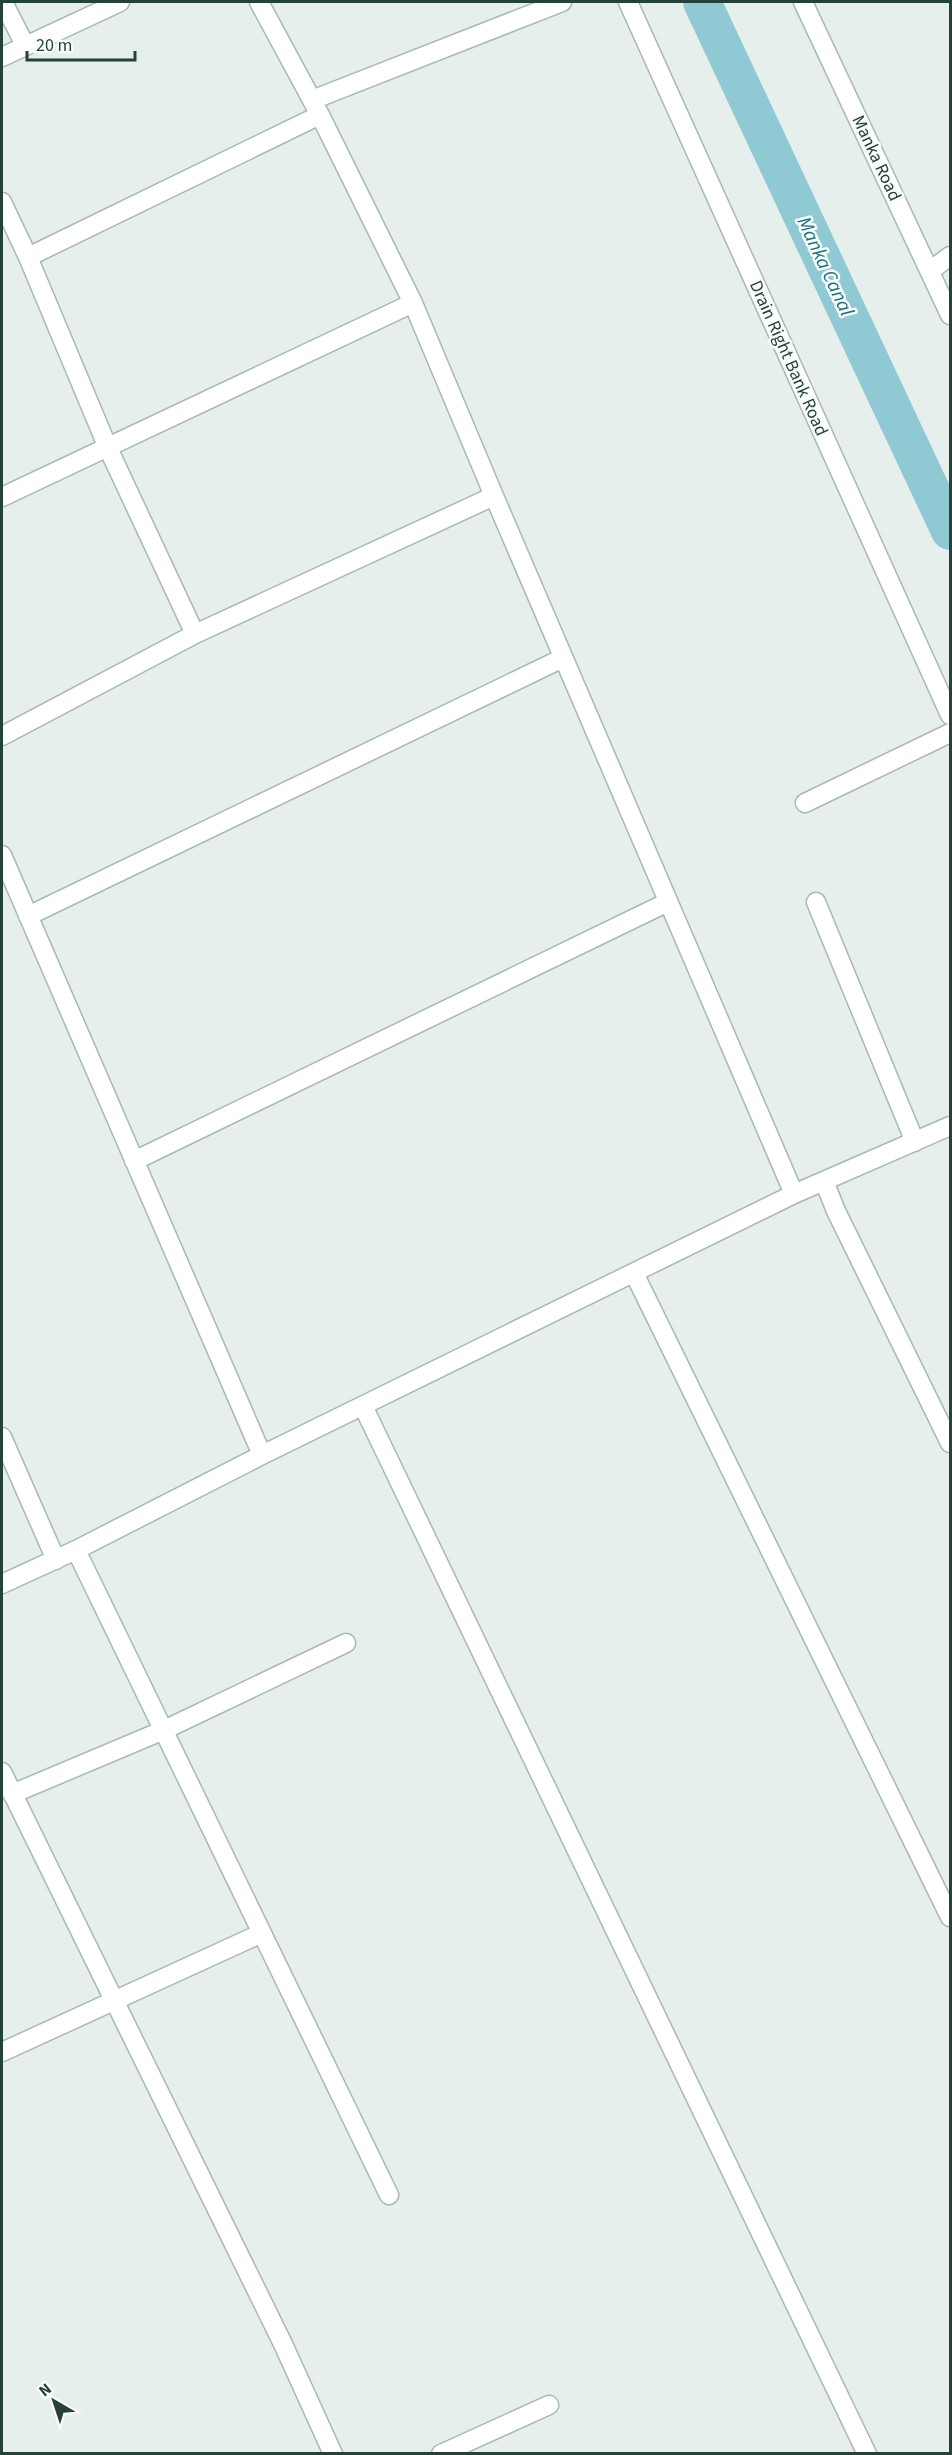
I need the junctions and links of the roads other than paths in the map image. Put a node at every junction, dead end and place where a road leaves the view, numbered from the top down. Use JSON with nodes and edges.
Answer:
{"nodes":[{"id":1,"x":3,"y":2,"type":"edge"},
{"id":2,"x":120,"y":2,"type":"edge"},
{"id":3,"x":259,"y":2,"type":"edge"},
{"id":4,"x":562,"y":2,"type":"edge"},
{"id":5,"x":628,"y":2,"type":"edge"},
{"id":6,"x":808,"y":4,"type":"edge"},
{"id":7,"x":25,"y":45,"type":"junction"},
{"id":8,"x":2,"y":57,"type":"edge"},
{"id":9,"x":316,"y":108,"type":"junction"},
{"id":10,"x":2,"y":202,"type":"edge"},
{"id":11,"x":951,"y":256,"type":"edge"},
{"id":12,"x":28,"y":257,"type":"junction"},
{"id":13,"x":930,"y":271,"type":"junction"},
{"id":14,"x":413,"y":303,"type":"junction"},
{"id":15,"x":951,"y":315,"type":"edge"},
{"id":16,"x":108,"y":448,"type":"junction"},
{"id":17,"x":494,"y":496,"type":"junction"},
{"id":18,"x":2,"y":497,"type":"edge"},
{"id":19,"x":195,"y":634,"type":"junction"},
{"id":20,"x":563,"y":658,"type":"junction"},
{"id":21,"x":951,"y":715,"type":"edge"},
{"id":22,"x":951,"y":733,"type":"edge"},
{"id":23,"x":2,"y":736,"type":"edge"},
{"id":24,"x":805,"y":803,"type":"dead end"},
{"id":25,"x":2,"y":855,"type":"edge"},
{"id":26,"x":668,"y":902,"type":"junction"},
{"id":27,"x":816,"y":902,"type":"dead end"},
{"id":28,"x":28,"y":916,"type":"junction"},
{"id":29,"x":951,"y":1126,"type":"edge"},
{"id":30,"x":915,"y":1142,"type":"junction"},
{"id":31,"x":134,"y":1161,"type":"junction"},
{"id":32,"x":824,"y":1181,"type":"junction"},
{"id":33,"x":794,"y":1194,"type":"junction"},
{"id":34,"x":634,"y":1274,"type":"junction"},
{"id":35,"x":363,"y":1406,"type":"junction"},
{"id":36,"x":2,"y":1437,"type":"edge"},
{"id":37,"x":951,"y":1443,"type":"edge"},
{"id":38,"x":262,"y":1455,"type":"junction"},
{"id":39,"x":76,"y":1550,"type":"junction"},
{"id":40,"x":56,"y":1560,"type":"junction"},
{"id":41,"x":2,"y":1584,"type":"edge"},
{"id":42,"x":346,"y":1643,"type":"dead end"},
{"id":43,"x":164,"y":1730,"type":"junction"},
{"id":44,"x":2,"y":1772,"type":"edge"},
{"id":45,"x":12,"y":1794,"type":"junction"},
{"id":46,"x":951,"y":1917,"type":"edge"},
{"id":47,"x":262,"y":1933,"type":"junction"},
{"id":48,"x":114,"y":2001,"type":"junction"},
{"id":49,"x":2,"y":2052,"type":"edge"},
{"id":50,"x":389,"y":2195,"type":"dead end"},
{"id":51,"x":549,"y":2405,"type":"dead end"},
{"id":52,"x":333,"y":2454,"type":"edge"},
{"id":53,"x":441,"y":2454,"type":"edge"},
{"id":54,"x":867,"y":2454,"type":"edge"}],
"edges":[{"from":1,"to":7,"type":"street"},
{"from":2,"to":7,"type":"street"},
{"from":3,"to":9,"type":"street"},
{"from":4,"to":9,"type":"street"},
{"from":5,"to":21,"type":"street","name":"Drain Right Bank Road"},
{"from":6,"to":13,"type":"street","name":"Manka Road"},
{"from":7,"to":8,"type":"street"},
{"from":9,"to":12,"type":"street"},
{"from":9,"to":14,"type":"street"},
{"from":10,"to":12,"type":"street"},
{"from":11,"to":13,"type":"street"},
{"from":12,"to":16,"type":"street"},
{"from":13,"to":15,"type":"street","name":"Manka Road"},
{"from":14,"to":16,"type":"street"},
{"from":14,"to":17,"type":"street"},
{"from":16,"to":18,"type":"street"},
{"from":16,"to":19,"type":"street"},
{"from":17,"to":19,"type":"street"},
{"from":17,"to":20,"type":"street"},
{"from":19,"to":23,"type":"street"},
{"from":20,"to":26,"type":"street"},
{"from":20,"to":28,"type":"street"},
{"from":22,"to":24,"type":"street"},
{"from":25,"to":28,"type":"street"},
{"from":26,"to":31,"type":"street"},
{"from":26,"to":33,"type":"street"},
{"from":27,"to":30,"type":"street"},
{"from":28,"to":31,"type":"street"},
{"from":29,"to":30,"type":"street"},
{"from":30,"to":32,"type":"street"},
{"from":31,"to":38,"type":"street"},
{"from":32,"to":33,"type":"street"},
{"from":32,"to":37,"type":"street"},
{"from":33,"to":34,"type":"street"},
{"from":34,"to":35,"type":"street"},
{"from":34,"to":46,"type":"street"},
{"from":35,"to":38,"type":"street"},
{"from":35,"to":54,"type":"street"},
{"from":36,"to":40,"type":"street"},
{"from":38,"to":39,"type":"street"},
{"from":39,"to":40,"type":"street"},
{"from":39,"to":43,"type":"street"},
{"from":40,"to":41,"type":"street"},
{"from":42,"to":43,"type":"street"},
{"from":43,"to":45,"type":"street"},
{"from":43,"to":47,"type":"street"},
{"from":44,"to":45,"type":"street"},
{"from":45,"to":48,"type":"street"},
{"from":47,"to":48,"type":"street"},
{"from":47,"to":50,"type":"street"},
{"from":48,"to":49,"type":"street"},
{"from":48,"to":52,"type":"street"},
{"from":51,"to":53,"type":"street"}]}
